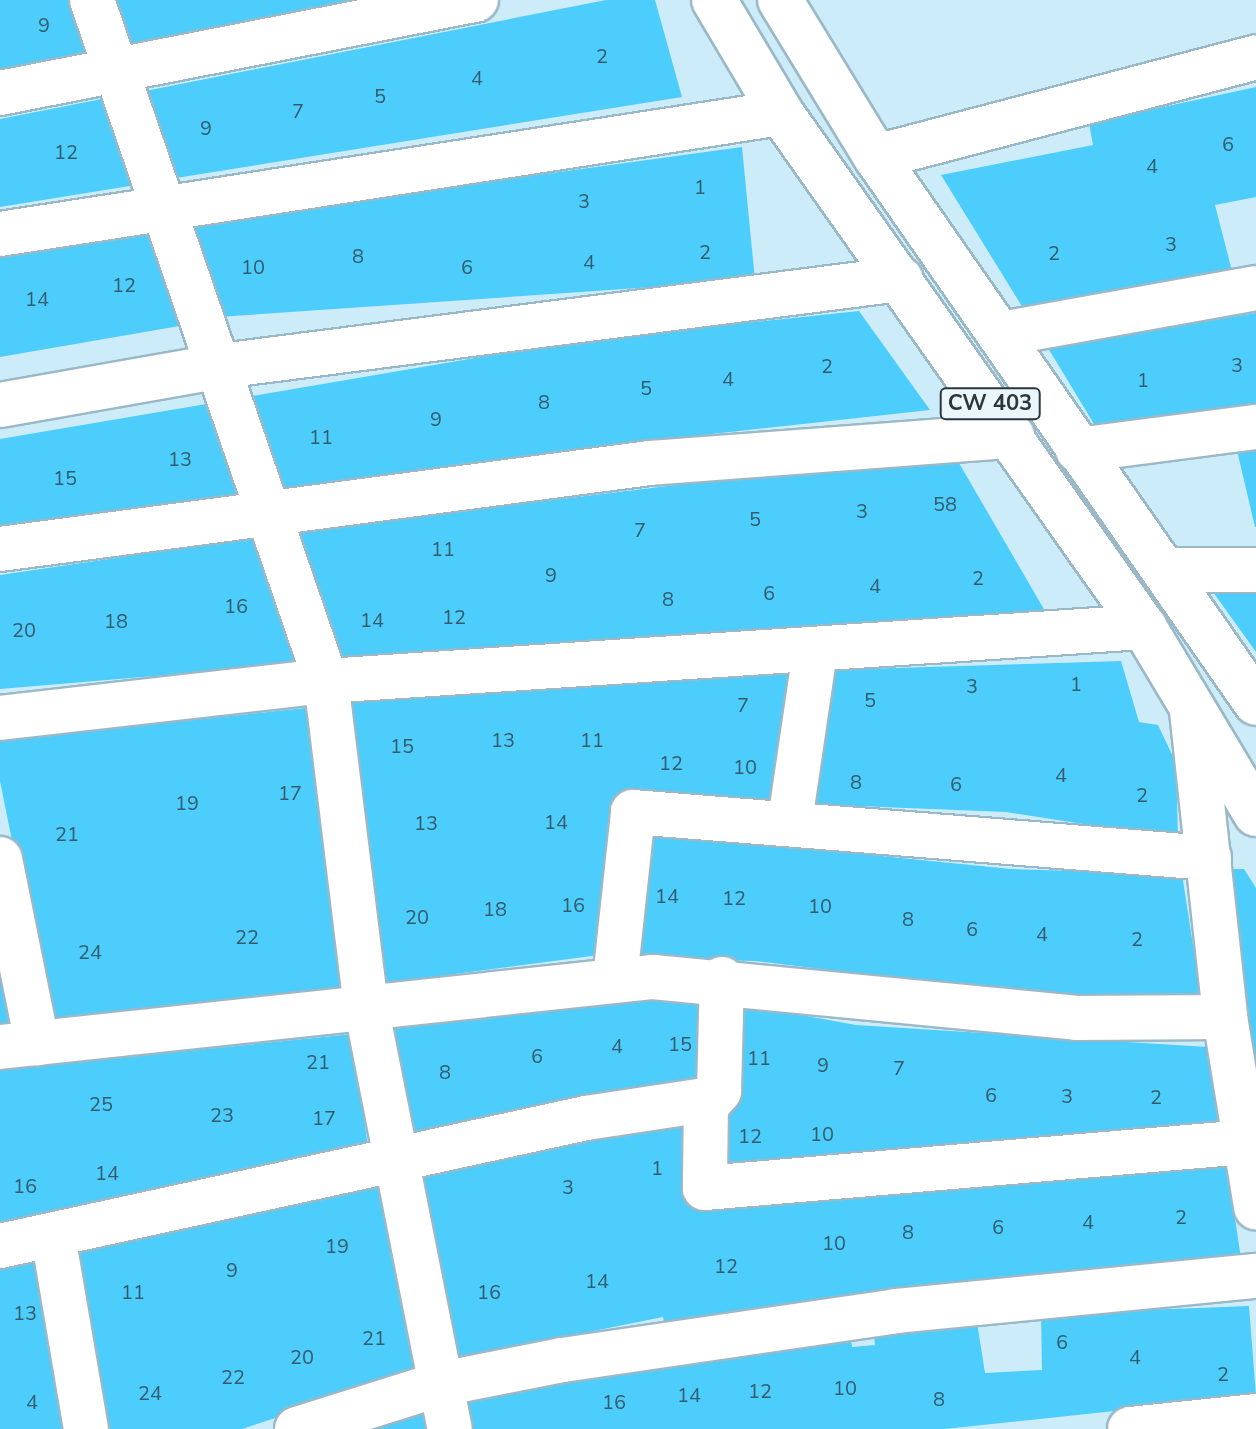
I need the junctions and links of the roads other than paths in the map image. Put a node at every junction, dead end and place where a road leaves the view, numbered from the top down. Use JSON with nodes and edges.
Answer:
{"nodes":[{"id":1,"x":92,"y":0,"type":"edge"},
{"id":2,"x":476,"y":0,"type":"edge"},
{"id":3,"x":714,"y":0,"type":"edge"},
{"id":4,"x":780,"y":0,"type":"edge"},
{"id":5,"x":1256,"y":57,"type":"edge"},
{"id":6,"x":115,"y":71,"type":"junction"},
{"id":7,"x":0,"y":93,"type":"edge"},
{"id":8,"x":781,"y":113,"type":"junction"},
{"id":9,"x":876,"y":157,"type":"junction"},
{"id":10,"x":164,"y":210,"type":"junction"},
{"id":11,"x":0,"y":234,"type":"edge"},
{"id":12,"x":900,"y":279,"type":"junction"},
{"id":13,"x":1256,"y":288,"type":"edge"},
{"id":14,"x":1001,"y":334,"type":"junction"},
{"id":15,"x":221,"y":366,"type":"junction"},
{"id":16,"x":0,"y":405,"type":"edge"},
{"id":17,"x":1256,"y":427,"type":"edge"},
{"id":18,"x":1012,"y":436,"type":"junction"},
{"id":19,"x":1078,"y":450,"type":"junction"},
{"id":20,"x":271,"y":510,"type":"junction"},
{"id":21,"x":0,"y":549,"type":"edge"},
{"id":22,"x":1166,"y":570,"type":"junction"},
{"id":23,"x":1256,"y":570,"type":"edge"},
{"id":24,"x":1144,"y":627,"type":"junction"},
{"id":25,"x":815,"y":651,"type":"junction"},
{"id":26,"x":326,"y":681,"type":"junction"},
{"id":27,"x":1256,"y":703,"type":"edge"},
{"id":28,"x":1192,"y":711,"type":"junction"},
{"id":29,"x":0,"y":718,"type":"edge"},
{"id":30,"x":1256,"y":814,"type":"edge"},
{"id":31,"x":790,"y":821,"type":"junction"},
{"id":32,"x":1209,"y":858,"type":"junction"},
{"id":33,"x":0,"y":859,"type":"edge"},
{"id":34,"x":615,"y":979,"type":"junction"},
{"id":35,"x":722,"y":979,"type":"junction"},
{"id":36,"x":366,"y":1006,"type":"junction"},
{"id":37,"x":1225,"y":1017,"type":"junction"},
{"id":38,"x":18,"y":1045,"type":"edge"},
{"id":39,"x":706,"y":1100,"type":"junction"},
{"id":40,"x":1246,"y":1142,"type":"junction"},
{"id":41,"x":395,"y":1159,"type":"junction"},
{"id":42,"x":1256,"y":1207,"type":"edge"},
{"id":43,"x":53,"y":1236,"type":"junction"},
{"id":44,"x":0,"y":1246,"type":"edge"},
{"id":45,"x":1256,"y":1276,"type":"edge"},
{"id":46,"x":441,"y":1384,"type":"junction"},
{"id":47,"x":1256,"y":1416,"type":"edge"},
{"id":48,"x":86,"y":1429,"type":"edge"},
{"id":49,"x":297,"y":1429,"type":"edge"},
{"id":50,"x":450,"y":1429,"type":"edge"},
{"id":51,"x":1130,"y":1429,"type":"edge"}],
"edges":[{"from":1,"to":6,"type":"street"},
{"from":2,"to":6,"type":"street"},
{"from":3,"to":8,"type":"street","number":"CW 403"},
{"from":4,"to":9,"type":"street","number":"CW 403"},
{"from":5,"to":9,"type":"street"},
{"from":6,"to":7,"type":"street"},
{"from":6,"to":10,"type":"street"},
{"from":8,"to":10,"type":"street"},
{"from":8,"to":12,"type":"street","number":"CW 403"},
{"from":9,"to":14,"type":"street","number":"CW 403"},
{"from":10,"to":11,"type":"street"},
{"from":10,"to":15,"type":"street"},
{"from":12,"to":15,"type":"street"},
{"from":12,"to":18,"type":"street","number":"CW 403"},
{"from":13,"to":14,"type":"street"},
{"from":14,"to":19,"type":"street","number":"CW 403"},
{"from":15,"to":16,"type":"street"},
{"from":15,"to":20,"type":"street"},
{"from":17,"to":19,"type":"street"},
{"from":18,"to":20,"type":"street"},
{"from":18,"to":24,"type":"street","number":"CW 403"},
{"from":19,"to":22,"type":"street","number":"CW 403"},
{"from":20,"to":21,"type":"street"},
{"from":20,"to":26,"type":"street"},
{"from":22,"to":23,"type":"street"},
{"from":22,"to":27,"type":"street","number":"CW 403"},
{"from":24,"to":25,"type":"street"},
{"from":24,"to":28,"type":"street","number":"CW 403"},
{"from":25,"to":26,"type":"street"},
{"from":25,"to":31,"type":"street"},
{"from":26,"to":29,"type":"street"},
{"from":26,"to":36,"type":"street"},
{"from":28,"to":30,"type":"street","number":"CW 403"},
{"from":28,"to":32,"type":"street"},
{"from":31,"to":32,"type":"street"},
{"from":31,"to":34,"type":"street"},
{"from":32,"to":37,"type":"street"},
{"from":33,"to":38,"type":"street"},
{"from":34,"to":35,"type":"street"},
{"from":34,"to":36,"type":"street"},
{"from":35,"to":37,"type":"street"},
{"from":35,"to":39,"type":"street"},
{"from":36,"to":38,"type":"street"},
{"from":36,"to":41,"type":"street"},
{"from":37,"to":40,"type":"street"},
{"from":39,"to":40,"type":"street"},
{"from":39,"to":41,"type":"street"},
{"from":40,"to":42,"type":"street"},
{"from":41,"to":43,"type":"street"},
{"from":41,"to":46,"type":"street"},
{"from":43,"to":44,"type":"street"},
{"from":43,"to":48,"type":"street"},
{"from":45,"to":46,"type":"street"},
{"from":46,"to":49,"type":"street"},
{"from":46,"to":50,"type":"street"},
{"from":47,"to":51,"type":"street"}]}
